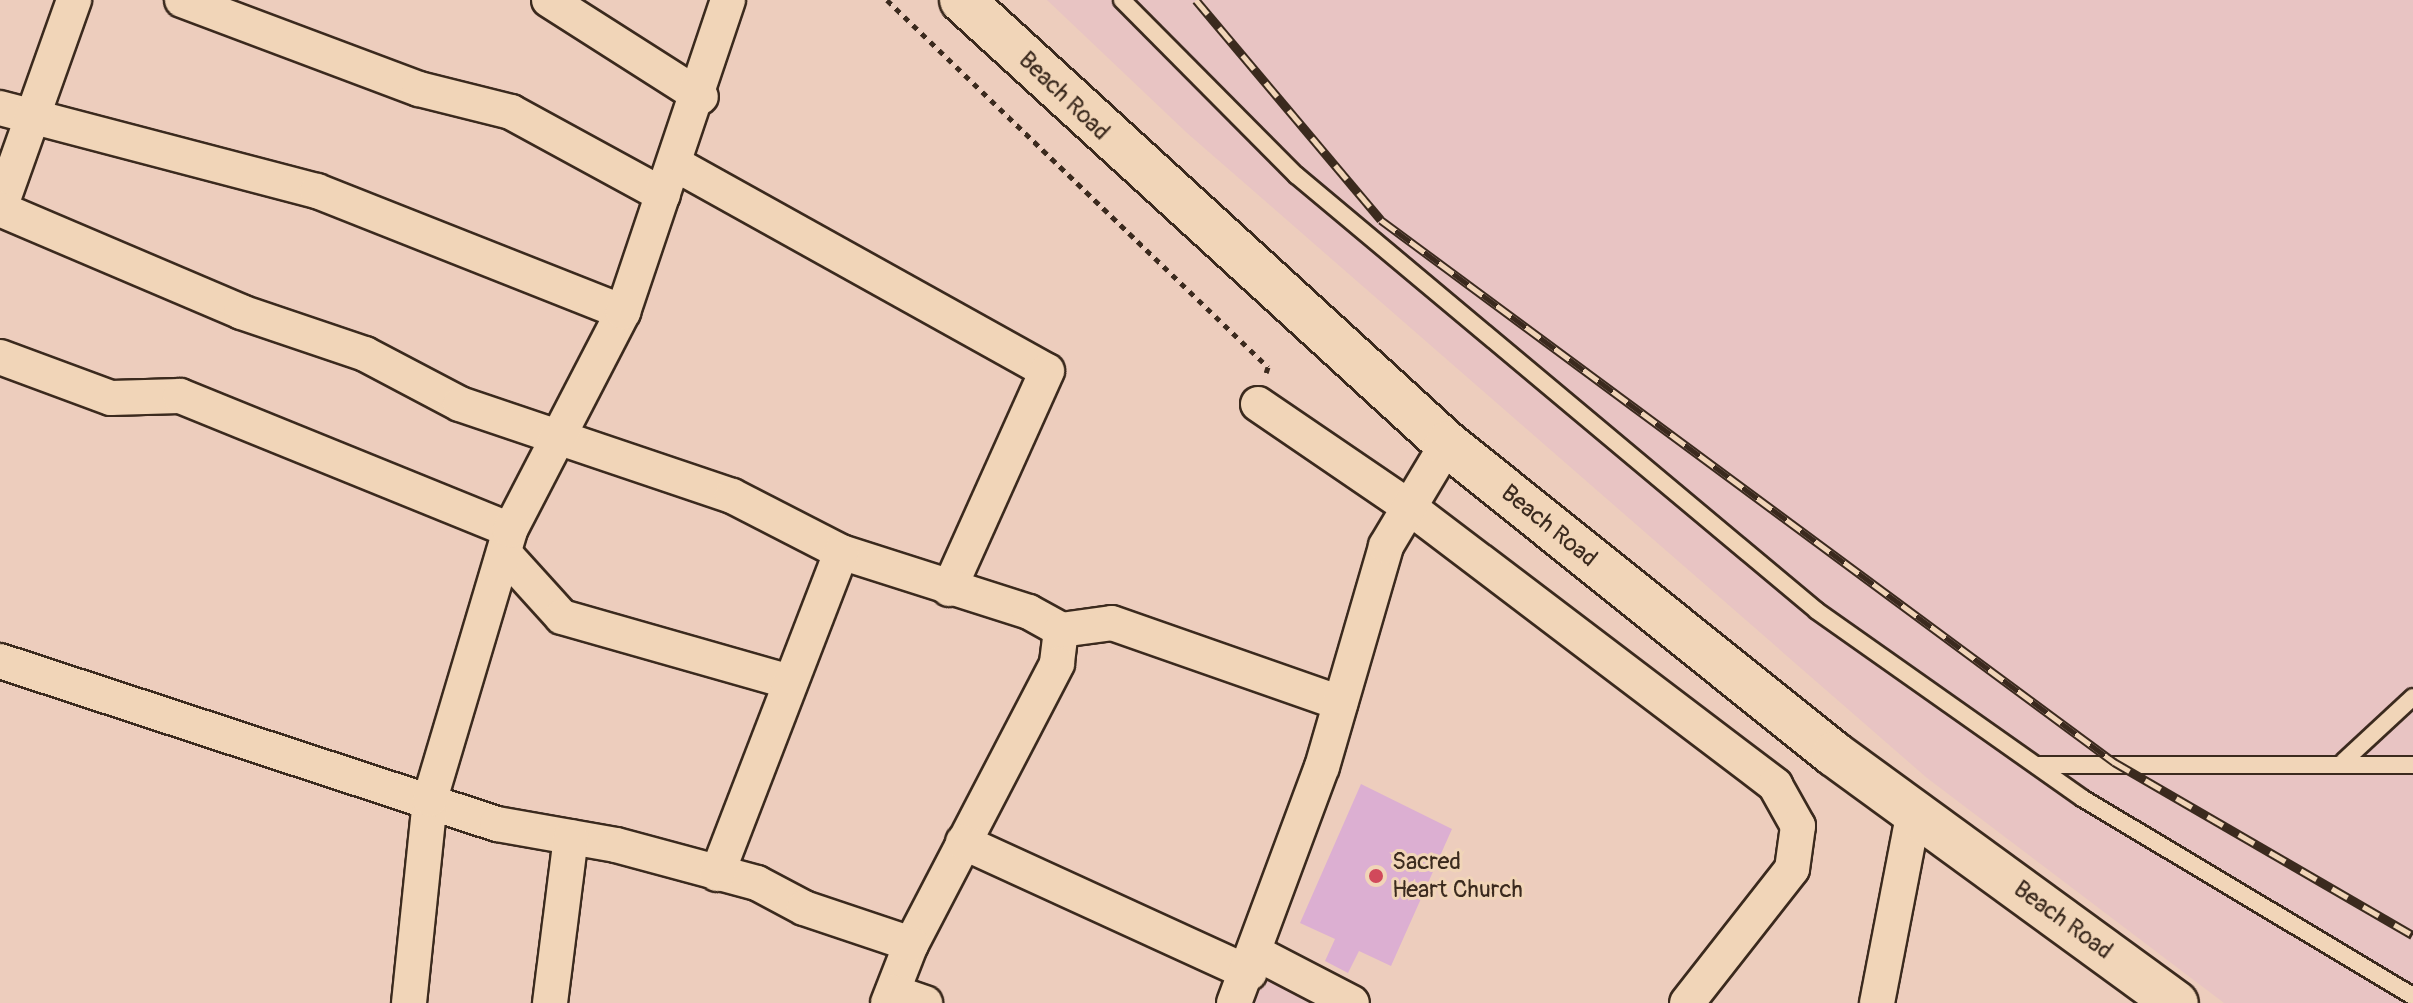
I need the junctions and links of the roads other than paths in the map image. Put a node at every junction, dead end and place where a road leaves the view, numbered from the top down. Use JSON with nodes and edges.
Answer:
{"nodes":[{"id":1,"x":74,"y":0,"type":"edge"},
{"id":2,"x":182,"y":0,"type":"edge"},
{"id":3,"x":549,"y":0,"type":"edge"},
{"id":4,"x":728,"y":0,"type":"edge"},
{"id":5,"x":962,"y":0,"type":"edge"},
{"id":6,"x":1122,"y":0,"type":"edge"},
{"id":7,"x":701,"y":97,"type":"junction"},
{"id":8,"x":0,"y":108,"type":"edge"},
{"id":9,"x":35,"y":118,"type":"junction"},
{"id":10,"x":670,"y":180,"type":"junction"},
{"id":11,"x":0,"y":208,"type":"edge"},
{"id":12,"x":623,"y":312,"type":"junction"},
{"id":13,"x":0,"y":357,"type":"edge"},
{"id":14,"x":1258,"y":404,"type":"road end"},
{"id":15,"x":558,"y":440,"type":"junction"},
{"id":16,"x":1447,"y":444,"type":"junction"},
{"id":17,"x":1409,"y":507,"type":"junction"},
{"id":18,"x":507,"y":542,"type":"junction"},
{"id":19,"x":841,"y":552,"type":"junction"},
{"id":20,"x":949,"y":589,"type":"junction"},
{"id":21,"x":1061,"y":630,"type":"junction"},
{"id":22,"x":0,"y":661,"type":"edge"},
{"id":23,"x":786,"y":681,"type":"junction"},
{"id":24,"x":2413,"y":697,"type":"edge"},
{"id":25,"x":1340,"y":703,"type":"junction"},
{"id":26,"x":2344,"y":761,"type":"junction"},
{"id":27,"x":2036,"y":765,"type":"junction"},
{"id":28,"x":2413,"y":765,"type":"edge"},
{"id":29,"x":430,"y":799,"type":"junction"},
{"id":30,"x":1914,"y":811,"type":"junction"},
{"id":31,"x":571,"y":837,"type":"junction"},
{"id":32,"x":963,"y":842,"type":"junction"},
{"id":33,"x":717,"y":874,"type":"junction"},
{"id":34,"x":911,"y":944,"type":"junction"},
{"id":35,"x":1252,"y":963,"type":"junction"},
{"id":36,"x":2413,"y":996,"type":"edge"},
{"id":37,"x":890,"y":997,"type":"edge"},
{"id":38,"x":409,"y":1003,"type":"edge"},
{"id":39,"x":550,"y":1003,"type":"edge"},
{"id":40,"x":925,"y":1003,"type":"edge"},
{"id":41,"x":1234,"y":1003,"type":"edge"},
{"id":42,"x":1352,"y":1003,"type":"edge"},
{"id":43,"x":1687,"y":1003,"type":"edge"},
{"id":44,"x":1877,"y":1003,"type":"edge"},
{"id":45,"x":2176,"y":1003,"type":"edge"}],
"edges":[{"from":1,"to":9,"type":"street"},
{"from":2,"to":10,"type":"street"},
{"from":3,"to":7,"type":"street"},
{"from":4,"to":7,"type":"street"},
{"from":5,"to":16,"type":"main road","name":"Beach Road"},
{"from":6,"to":27,"type":"lane"},
{"from":7,"to":10,"type":"street"},
{"from":8,"to":9,"type":"street"},
{"from":9,"to":11,"type":"street"},
{"from":9,"to":12,"type":"street"},
{"from":10,"to":12,"type":"street"},
{"from":10,"to":20,"type":"street"},
{"from":11,"to":15,"type":"street"},
{"from":12,"to":15,"type":"street"},
{"from":13,"to":18,"type":"street"},
{"from":14,"to":17,"type":"street"},
{"from":15,"to":18,"type":"street"},
{"from":15,"to":19,"type":"street"},
{"from":16,"to":17,"type":"street"},
{"from":16,"to":30,"type":"main road","name":"Beach Road"},
{"from":17,"to":25,"type":"street"},
{"from":17,"to":43,"type":"street"},
{"from":18,"to":23,"type":"street"},
{"from":18,"to":29,"type":"street"},
{"from":19,"to":20,"type":"street"},
{"from":19,"to":23,"type":"street"},
{"from":20,"to":21,"type":"street"},
{"from":21,"to":25,"type":"street"},
{"from":21,"to":32,"type":"street"},
{"from":22,"to":29,"type":"street"},
{"from":23,"to":33,"type":"street"},
{"from":24,"to":26,"type":"lane"},
{"from":25,"to":35,"type":"street"},
{"from":26,"to":27,"type":"lane"},
{"from":26,"to":28,"type":"lane"},
{"from":27,"to":36,"type":"lane"},
{"from":29,"to":31,"type":"street"},
{"from":29,"to":38,"type":"street"},
{"from":30,"to":44,"type":"street"},
{"from":30,"to":45,"type":"main road","name":"Beach Road"},
{"from":31,"to":33,"type":"street"},
{"from":31,"to":39,"type":"street"},
{"from":32,"to":34,"type":"street"},
{"from":32,"to":35,"type":"street"},
{"from":33,"to":34,"type":"street"},
{"from":34,"to":37,"type":"street"},
{"from":35,"to":41,"type":"street"},
{"from":35,"to":42,"type":"street"},
{"from":37,"to":40,"type":"street"}]}
